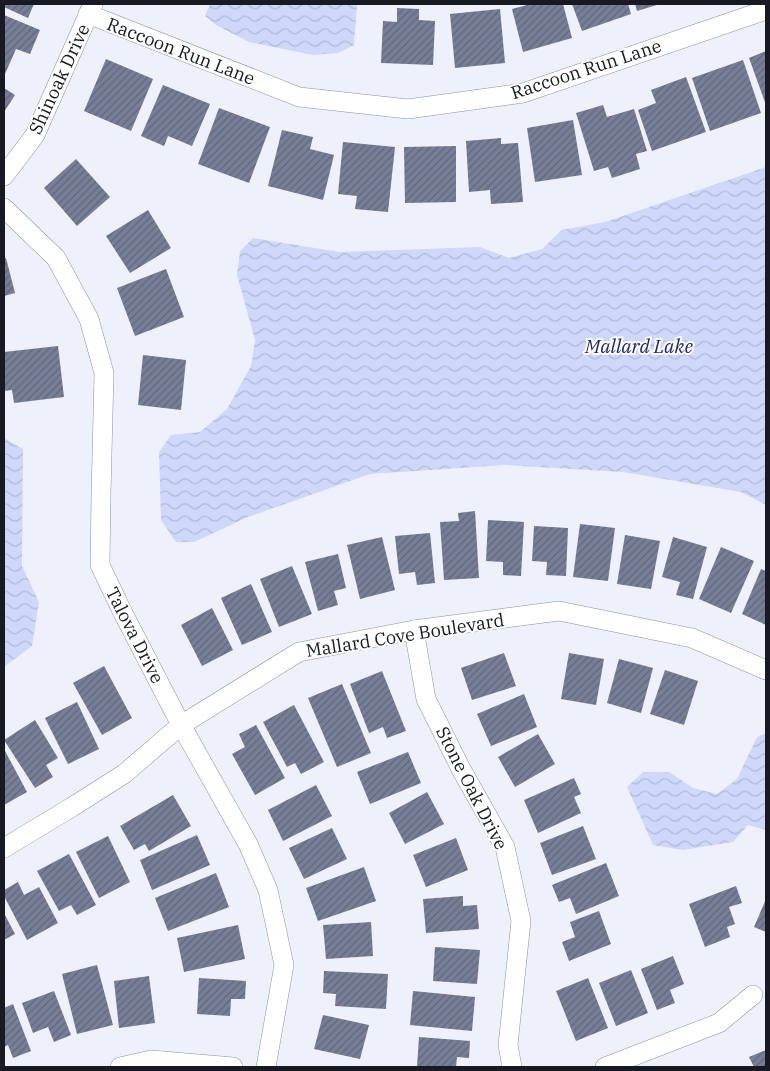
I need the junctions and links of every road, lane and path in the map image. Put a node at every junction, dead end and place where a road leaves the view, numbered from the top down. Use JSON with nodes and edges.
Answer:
{"nodes":[{"id":1,"x":90,"y":9,"type":"edge"},
{"id":2,"x":766,"y":10,"type":"edge"},
{"id":3,"x":4,"y":176,"type":"edge"},
{"id":4,"x":4,"y":208,"type":"edge"},
{"id":5,"x":414,"y":630,"type":"junction"},
{"id":6,"x":766,"y":670,"type":"edge"},
{"id":7,"x":181,"y":725,"type":"junction"},
{"id":8,"x":4,"y":848,"type":"edge"},
{"id":9,"x":753,"y":995,"type":"dead end"},
{"id":10,"x":120,"y":1067,"type":"edge"},
{"id":11,"x":233,"y":1067,"type":"edge"},
{"id":12,"x":266,"y":1067,"type":"edge"},
{"id":13,"x":512,"y":1067,"type":"edge"},
{"id":14,"x":605,"y":1067,"type":"edge"}],
"edges":[{"from":1,"to":2,"type":"street","name":"Raccoon Run Lane"},
{"from":1,"to":3,"type":"street","name":"Shinoak Drive"},
{"from":4,"to":7,"type":"street","name":"Talova Drive"},
{"from":5,"to":6,"type":"street","name":"Mallard Cove Boulevard"},
{"from":5,"to":7,"type":"street","name":"Mallard Cove Boulevard"},
{"from":5,"to":13,"type":"street","name":"Stone Oak Drive"},
{"from":7,"to":8,"type":"street","name":"Mallard Cove Boulevard"},
{"from":7,"to":12,"type":"street","name":"Talova Drive"},
{"from":9,"to":14,"type":"street"},
{"from":10,"to":11,"type":"street"}]}
